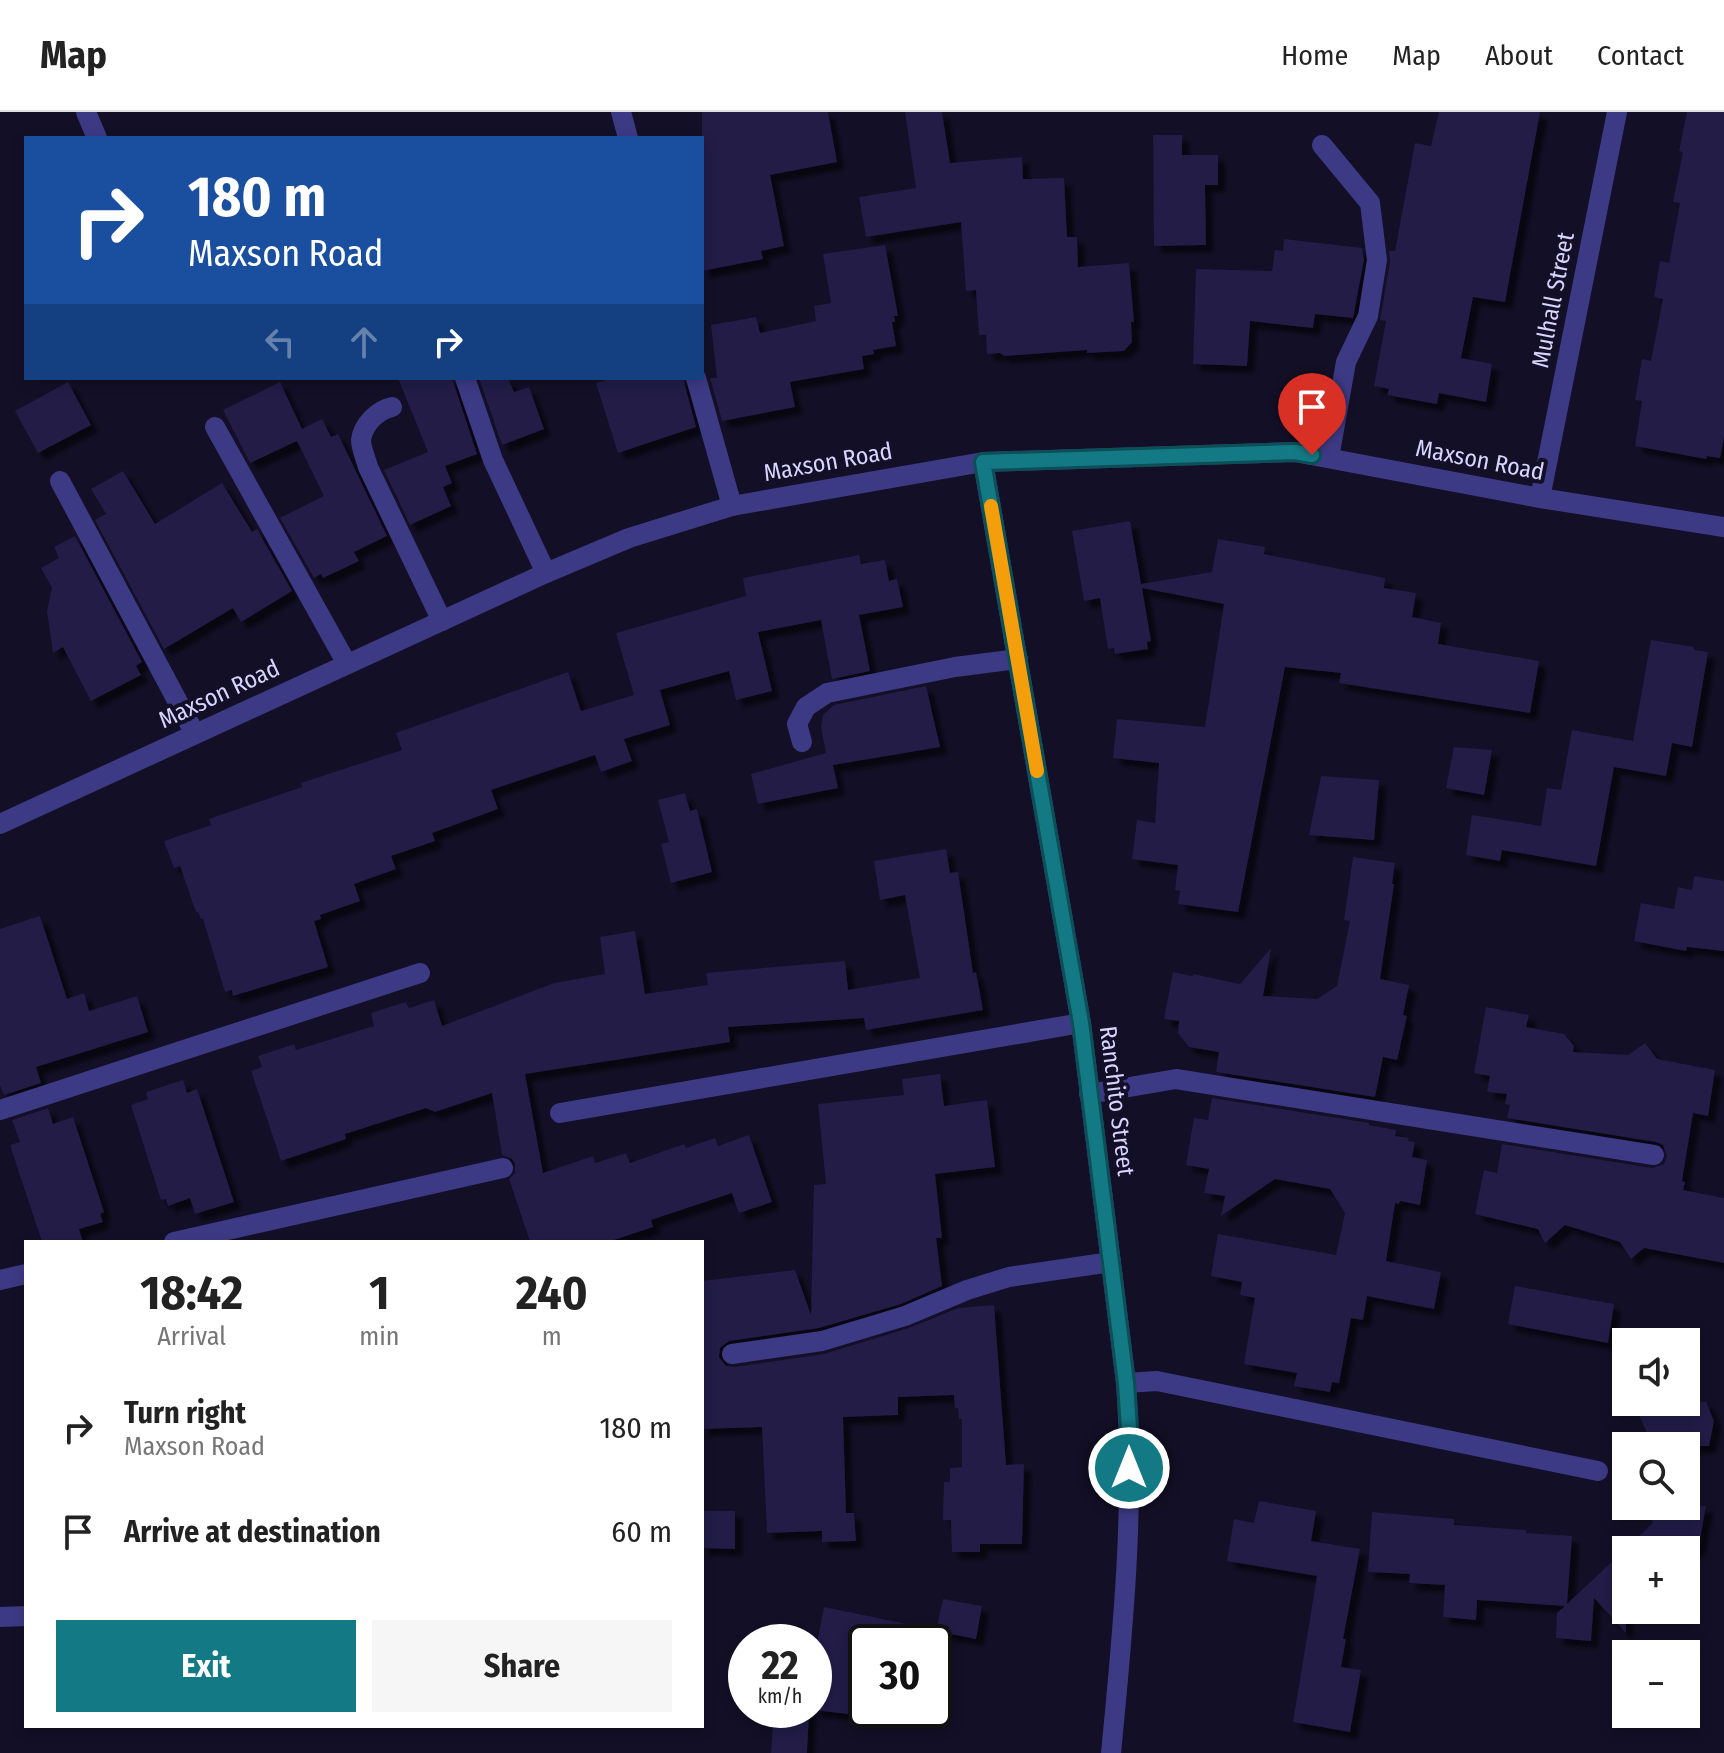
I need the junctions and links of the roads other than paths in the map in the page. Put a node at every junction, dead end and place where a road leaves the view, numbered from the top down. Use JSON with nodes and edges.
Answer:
{"nodes":[{"id":1,"x":86,"y":112,"type":"edge"},
{"id":2,"x":621,"y":112,"type":"edge"},
{"id":3,"x":1617,"y":112,"type":"edge"},
{"id":4,"x":96,"y":136,"type":"edge"},
{"id":5,"x":627,"y":136,"type":"edge"},
{"id":6,"x":1322,"y":145,"type":"dead end"},
{"id":7,"x":466,"y":380,"type":"edge"},
{"id":8,"x":697,"y":380,"type":"edge"},
{"id":9,"x":392,"y":407,"type":"dead end"},
{"id":10,"x":215,"y":427,"type":"dead end"},
{"id":11,"x":1329,"y":458,"type":"junction"},
{"id":12,"x":983,"y":462,"type":"junction"},
{"id":13,"x":60,"y":481,"type":"dead end"},
{"id":14,"x":1540,"y":498,"type":"junction"},
{"id":15,"x":732,"y":506,"type":"junction"},
{"id":16,"x":1724,"y":527,"type":"edge"},
{"id":17,"x":546,"y":573,"type":"junction"},
{"id":18,"x":442,"y":621,"type":"junction"},
{"id":19,"x":1018,"y":659,"type":"junction"},
{"id":20,"x":347,"y":664,"type":"junction"},
{"id":21,"x":195,"y":734,"type":"junction"},
{"id":22,"x":802,"y":742,"type":"dead end"},
{"id":23,"x":0,"y":824,"type":"edge"},
{"id":24,"x":420,"y":973,"type":"dead end"},
{"id":25,"x":1081,"y":1023,"type":"junction"},
{"id":26,"x":1089,"y":1094,"type":"junction"},
{"id":27,"x":0,"y":1110,"type":"edge"},
{"id":28,"x":560,"y":1113,"type":"dead end"},
{"id":29,"x":1654,"y":1155,"type":"dead end"},
{"id":30,"x":503,"y":1168,"type":"dead end"},
{"id":31,"x":183,"y":1240,"type":"edge"},
{"id":32,"x":1111,"y":1262,"type":"junction"},
{"id":33,"x":24,"y":1274,"type":"edge"},
{"id":34,"x":0,"y":1280,"type":"edge"},
{"id":35,"x":732,"y":1354,"type":"dead end"},
{"id":36,"x":1126,"y":1383,"type":"junction"},
{"id":37,"x":1598,"y":1471,"type":"dead end"},
{"id":38,"x":24,"y":1616,"type":"edge"},
{"id":39,"x":0,"y":1617,"type":"edge"},
{"id":40,"x":1111,"y":1753,"type":"edge"}],
"edges":[{"from":1,"to":4,"type":"street"},
{"from":2,"to":5,"type":"street"},
{"from":3,"to":14,"type":"street","name":"Mulhall Street"},
{"from":6,"to":11,"type":"street"},
{"from":7,"to":17,"type":"street"},
{"from":8,"to":15,"type":"street"},
{"from":9,"to":18,"type":"street"},
{"from":10,"to":20,"type":"street"},
{"from":11,"to":12,"type":"street","name":"Maxson Road"},
{"from":11,"to":14,"type":"street","name":"Maxson Road"},
{"from":12,"to":15,"type":"street","name":"Maxson Road"},
{"from":12,"to":19,"type":"street","name":"Ranchito Street"},
{"from":13,"to":21,"type":"street"},
{"from":14,"to":16,"type":"street","name":"Maxson Road"},
{"from":15,"to":17,"type":"street","name":"Maxson Road"},
{"from":17,"to":18,"type":"street","name":"Maxson Road"},
{"from":18,"to":20,"type":"street","name":"Maxson Road"},
{"from":19,"to":22,"type":"street"},
{"from":19,"to":25,"type":"street","name":"Ranchito Street"},
{"from":20,"to":21,"type":"street","name":"Maxson Road"},
{"from":21,"to":23,"type":"street","name":"Maxson Road"},
{"from":24,"to":27,"type":"street"},
{"from":25,"to":26,"type":"street","name":"Ranchito Street"},
{"from":25,"to":28,"type":"street"},
{"from":26,"to":29,"type":"street"},
{"from":26,"to":32,"type":"street","name":"Ranchito Street"},
{"from":30,"to":31,"type":"street"},
{"from":32,"to":35,"type":"street"},
{"from":32,"to":36,"type":"street","name":"Ranchito Street"},
{"from":33,"to":34,"type":"street"},
{"from":36,"to":37,"type":"street"},
{"from":36,"to":40,"type":"street","name":"Ranchito Street"},
{"from":38,"to":39,"type":"street"}]}
